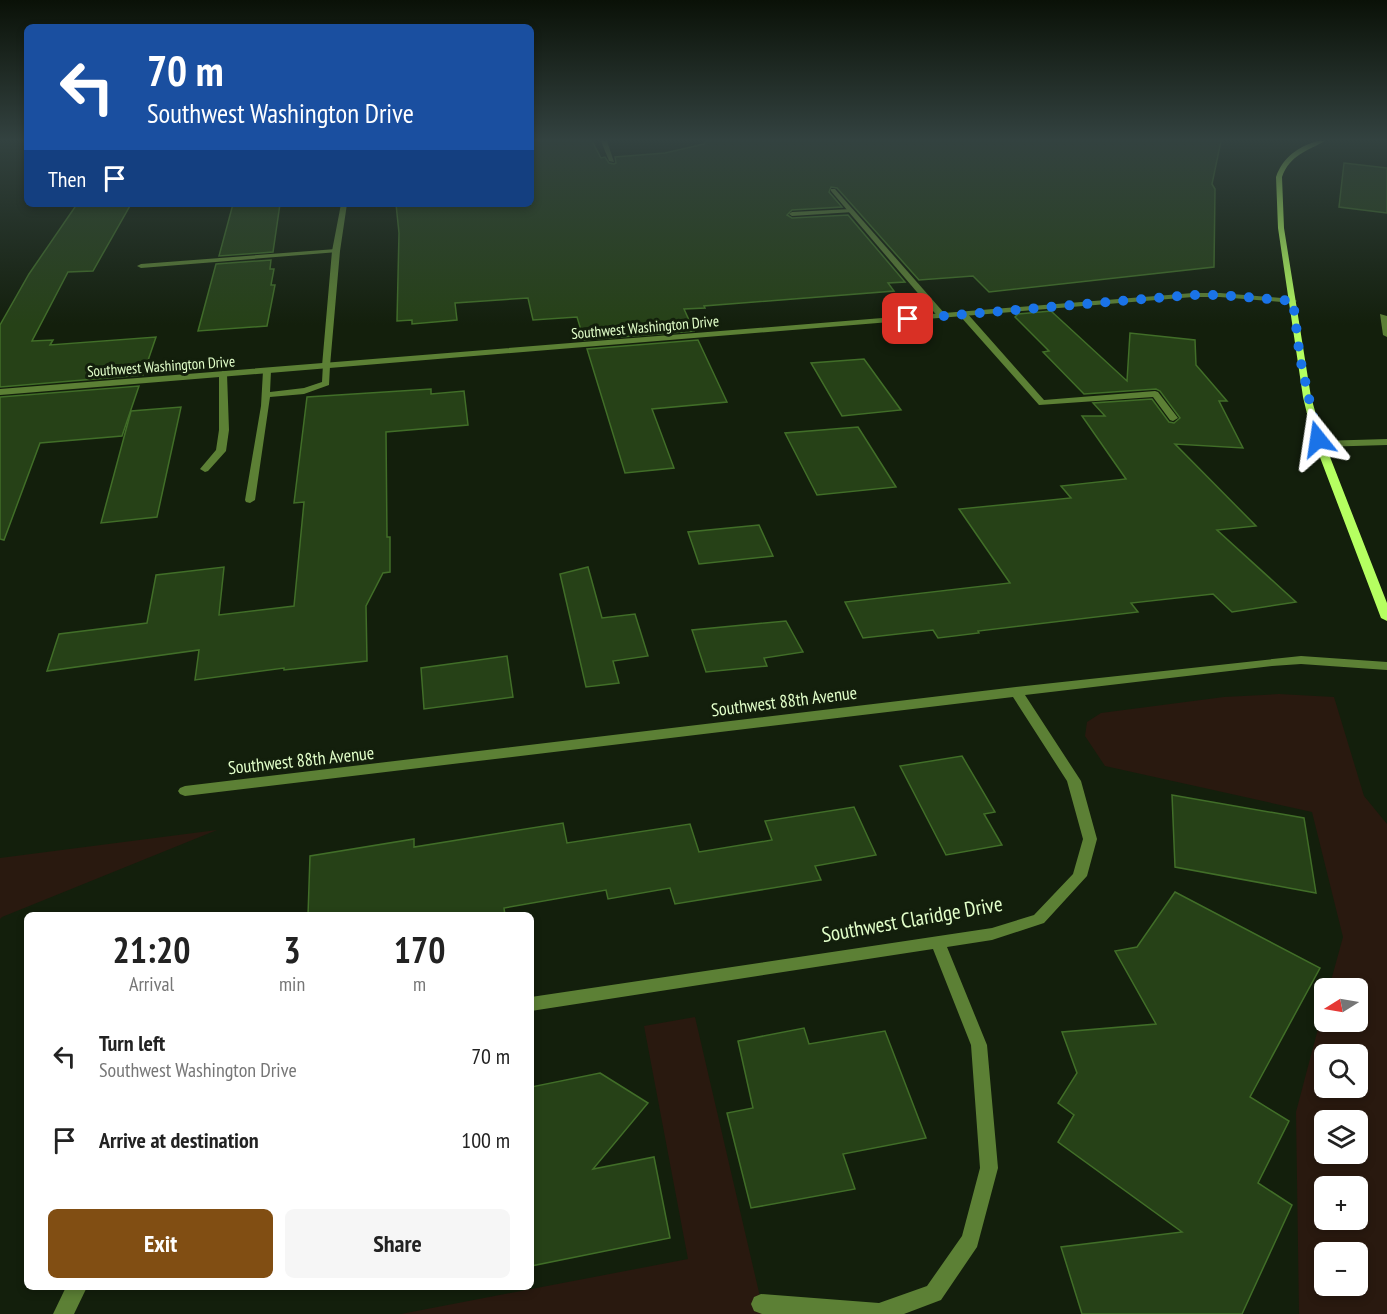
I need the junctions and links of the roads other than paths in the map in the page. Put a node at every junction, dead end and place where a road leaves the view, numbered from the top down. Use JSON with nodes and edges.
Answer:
{"nodes":[{"id":1,"x":844,"y":202,"type":"edge"},
{"id":2,"x":1280,"y":202,"type":"edge"},
{"id":3,"x":343,"y":207,"type":"edge"},
{"id":4,"x":851,"y":211,"type":"junction"},
{"id":5,"x":792,"y":214,"type":"dead end"},
{"id":6,"x":336,"y":251,"type":"junction"},
{"id":7,"x":141,"y":266,"type":"dead end"},
{"id":8,"x":1293,"y":301,"type":"junction"},
{"id":9,"x":963,"y":314,"type":"junction"},
{"id":10,"x":942,"y":316,"type":"junction"},
{"id":11,"x":1383,"y":316,"type":"dead end"},
{"id":12,"x":1387,"y":335,"type":"edge"},
{"id":13,"x":326,"y":366,"type":"junction"},
{"id":14,"x":267,"y":371,"type":"junction"},
{"id":15,"x":224,"y":374,"type":"junction"},
{"id":16,"x":0,"y":392,"type":"edge"},
{"id":17,"x":266,"y":394,"type":"junction"},
{"id":18,"x":1173,"y":418,"type":"dead end"},
{"id":19,"x":1387,"y":442,"type":"edge"},
{"id":20,"x":1320,"y":444,"type":"junction"},
{"id":21,"x":205,"y":469,"type":"dead end"},
{"id":22,"x":249,"y":500,"type":"dead end"},
{"id":23,"x":1387,"y":618,"type":"edge"},
{"id":24,"x":1387,"y":666,"type":"edge"},
{"id":25,"x":1016,"y":691,"type":"junction"},
{"id":26,"x":185,"y":791,"type":"dead end"},
{"id":27,"x":937,"y":941,"type":"junction"},
{"id":28,"x":534,"y":1004,"type":"edge"},
{"id":29,"x":75,"y":1290,"type":"edge"},
{"id":30,"x":761,"y":1304,"type":"dead end"},
{"id":31,"x":63,"y":1314,"type":"edge"}],
"edges":[{"from":1,"to":4,"type":"street"},
{"from":2,"to":8,"type":"main road"},
{"from":3,"to":6,"type":"street"},
{"from":4,"to":5,"type":"street"},
{"from":4,"to":10,"type":"street"},
{"from":6,"to":7,"type":"street"},
{"from":6,"to":13,"type":"street"},
{"from":8,"to":9,"type":"street","name":"Southwest Washington Drive"},
{"from":8,"to":20,"type":"main road"},
{"from":9,"to":10,"type":"street","name":"Southwest Washington Drive"},
{"from":9,"to":18,"type":"street"},
{"from":10,"to":13,"type":"street","name":"Southwest Washington Drive"},
{"from":11,"to":12,"type":"street"},
{"from":13,"to":14,"type":"street","name":"Southwest Washington Drive"},
{"from":13,"to":17,"type":"street"},
{"from":14,"to":15,"type":"street","name":"Southwest Washington Drive"},
{"from":14,"to":17,"type":"street"},
{"from":15,"to":16,"type":"street","name":"Southwest Washington Drive"},
{"from":15,"to":21,"type":"street"},
{"from":17,"to":22,"type":"street"},
{"from":19,"to":20,"type":"street"},
{"from":20,"to":23,"type":"main road"},
{"from":24,"to":25,"type":"street","name":"Southwest 88th Avenue"},
{"from":25,"to":26,"type":"street","name":"Southwest 88th Avenue"},
{"from":25,"to":27,"type":"street","name":"Southwest Claridge Drive"},
{"from":27,"to":28,"type":"street","name":"Southwest Claridge Drive"},
{"from":27,"to":30,"type":"street"},
{"from":29,"to":31,"type":"street"}]}
